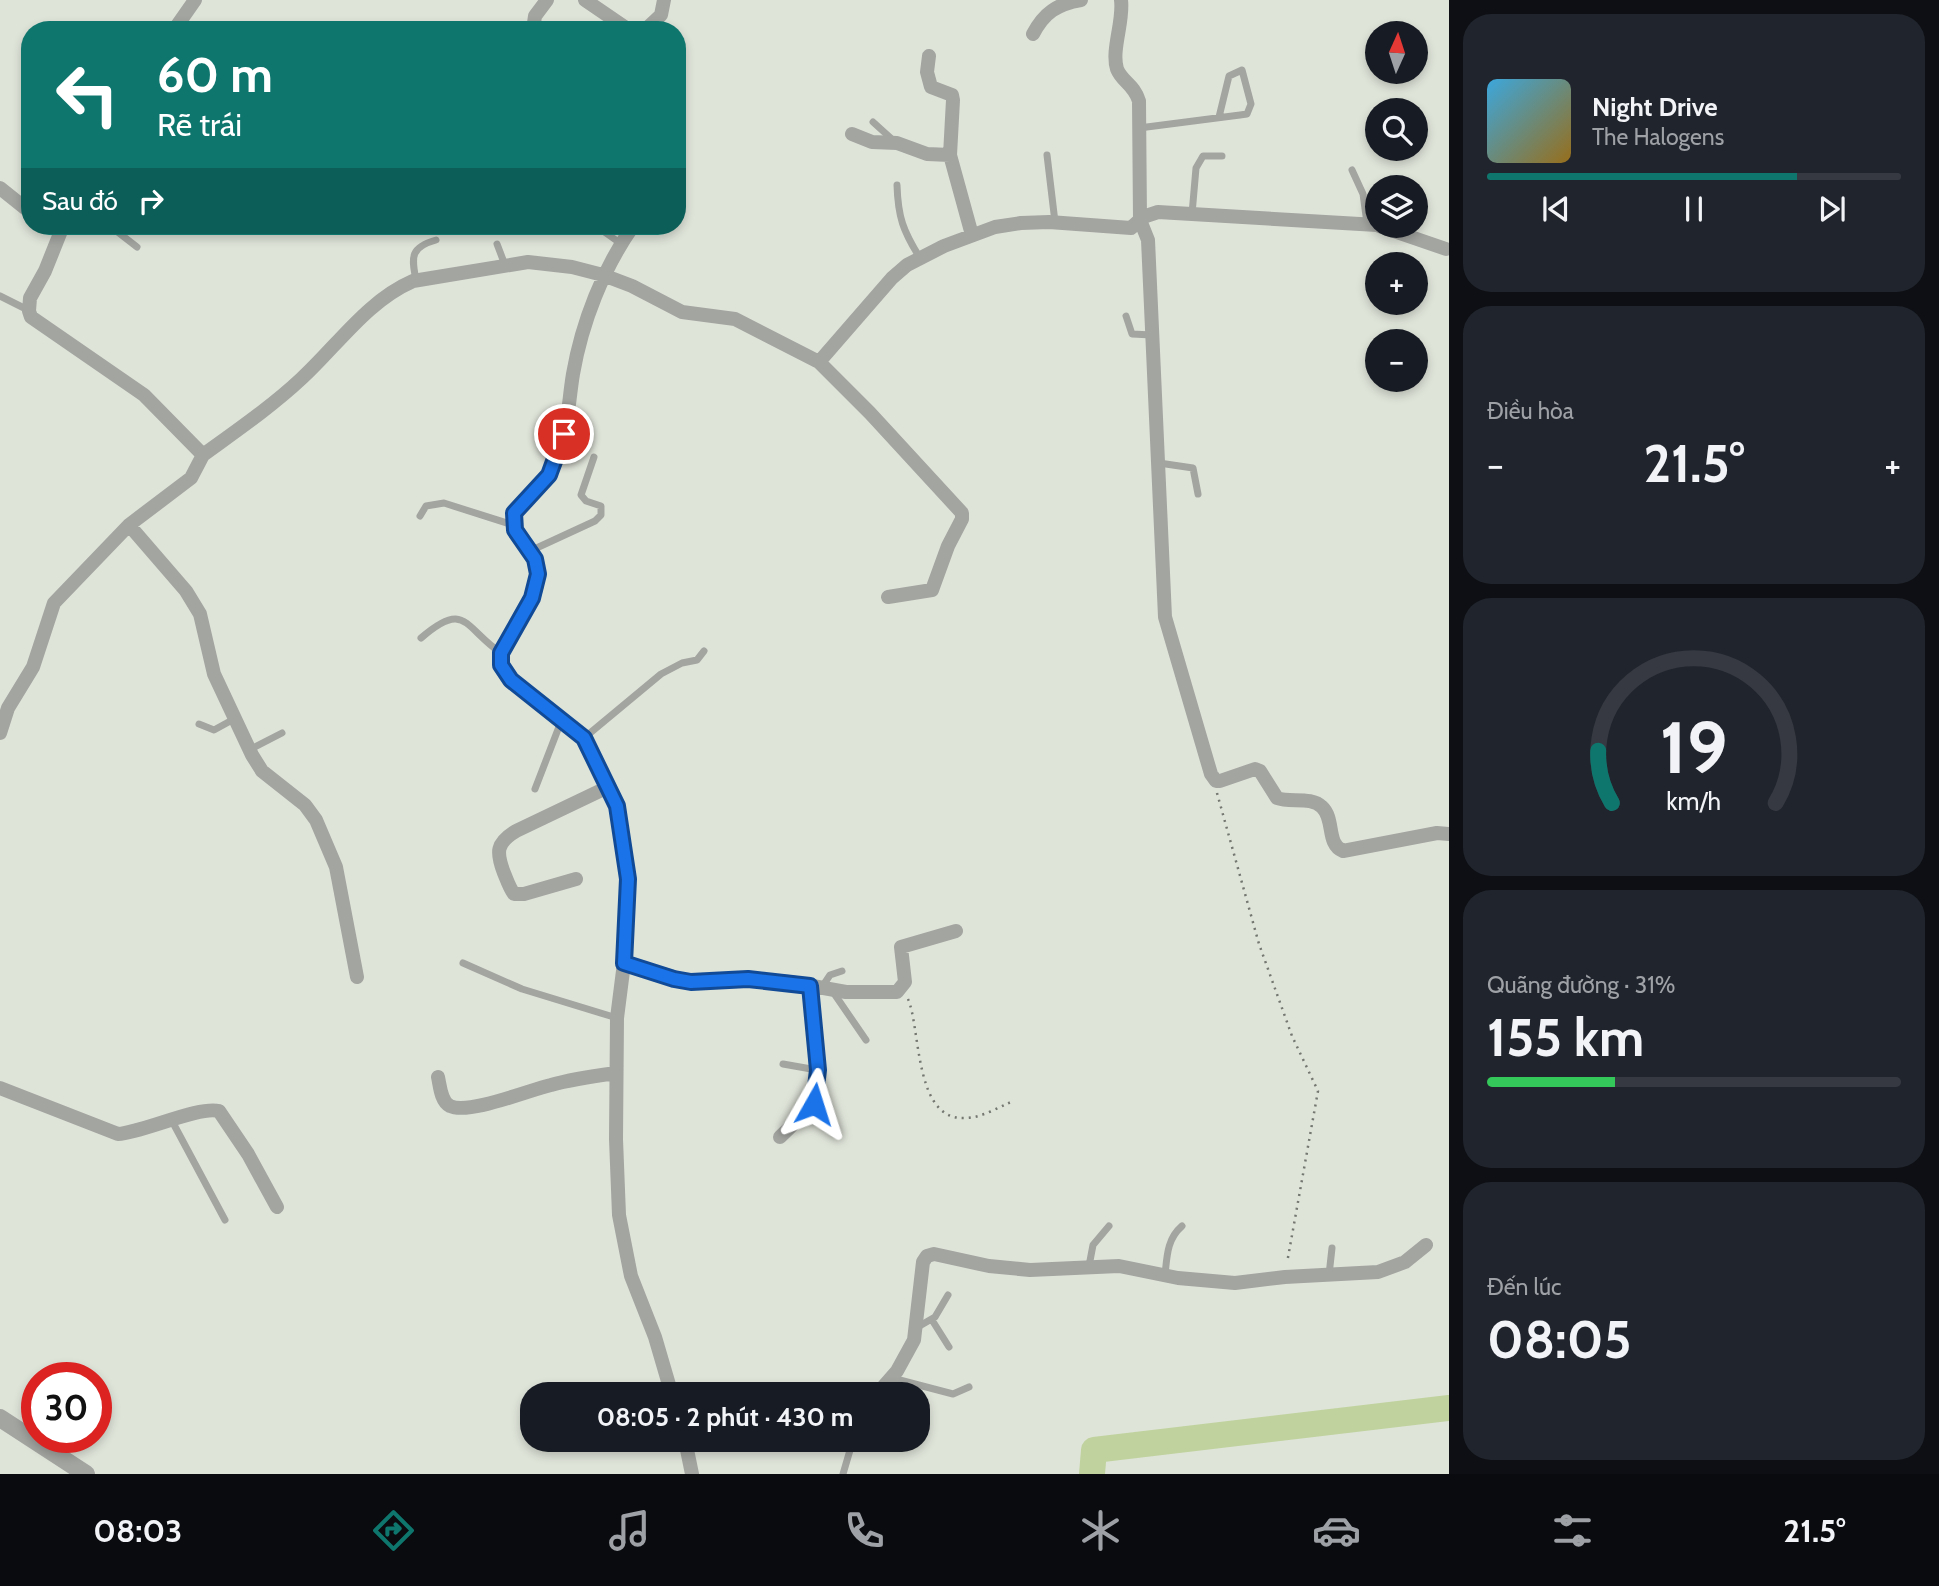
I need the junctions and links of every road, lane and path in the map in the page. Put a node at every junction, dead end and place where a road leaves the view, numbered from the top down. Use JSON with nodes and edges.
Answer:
{"nodes":[{"id":1,"x":195,"y":0,"type":"edge"},
{"id":2,"x":547,"y":0,"type":"edge"},
{"id":3,"x":585,"y":0,"type":"edge"},
{"id":4,"x":664,"y":0,"type":"edge"},
{"id":5,"x":1081,"y":0,"type":"edge"},
{"id":6,"x":1121,"y":0,"type":"edge"},
{"id":7,"x":180,"y":21,"type":"edge"},
{"id":8,"x":534,"y":21,"type":"edge"},
{"id":9,"x":616,"y":21,"type":"edge"},
{"id":10,"x":655,"y":21,"type":"edge"},
{"id":11,"x":1033,"y":34,"type":"dead end"},
{"id":12,"x":929,"y":56,"type":"dead end"},
{"id":13,"x":1219,"y":117,"type":"junction"},
{"id":14,"x":873,"y":122,"type":"dead end"},
{"id":15,"x":1139,"y":128,"type":"junction"},
{"id":16,"x":852,"y":134,"type":"dead end"},
{"id":17,"x":897,"y":143,"type":"junction"},
{"id":18,"x":950,"y":155,"type":"junction"},
{"id":19,"x":1047,"y":155,"type":"dead end"},
{"id":20,"x":1222,"y":156,"type":"dead end"},
{"id":21,"x":1352,"y":170,"type":"dead end"},
{"id":22,"x":897,"y":185,"type":"dead end"},
{"id":23,"x":3,"y":195,"type":"edge"},
{"id":24,"x":1365,"y":200,"type":"edge"},
{"id":25,"x":21,"y":206,"type":"edge"},
{"id":26,"x":1192,"y":214,"type":"junction"},
{"id":27,"x":1140,"y":220,"type":"junction"},
{"id":28,"x":1055,"y":222,"type":"junction"},
{"id":29,"x":1365,"y":224,"type":"edge"},
{"id":30,"x":56,"y":235,"type":"edge"},
{"id":31,"x":122,"y":235,"type":"edge"},
{"id":32,"x":609,"y":235,"type":"edge"},
{"id":33,"x":626,"y":235,"type":"edge"},
{"id":34,"x":972,"y":235,"type":"junction"},
{"id":35,"x":1415,"y":238,"type":"edge"},
{"id":36,"x":436,"y":240,"type":"dead end"},
{"id":37,"x":497,"y":243,"type":"dead end"},
{"id":38,"x":620,"y":243,"type":"junction"},
{"id":39,"x":137,"y":247,"type":"dead end"},
{"id":40,"x":1447,"y":248,"type":"dead end"},
{"id":41,"x":920,"y":258,"type":"junction"},
{"id":42,"x":505,"y":265,"type":"junction"},
{"id":43,"x":603,"y":275,"type":"junction"},
{"id":44,"x":416,"y":281,"type":"junction"},
{"id":45,"x":0,"y":296,"type":"edge"},
{"id":46,"x":29,"y":311,"type":"junction"},
{"id":47,"x":1126,"y":316,"type":"dead end"},
{"id":48,"x":1152,"y":335,"type":"junction"},
{"id":49,"x":819,"y":362,"type":"junction"},
{"id":50,"x":204,"y":455,"type":"junction"},
{"id":51,"x":594,"y":457,"type":"dead end"},
{"id":52,"x":1159,"y":463,"type":"junction"},
{"id":53,"x":1198,"y":494,"type":"dead end"},
{"id":54,"x":420,"y":516,"type":"dead end"},
{"id":55,"x":129,"y":525,"type":"junction"},
{"id":56,"x":514,"y":525,"type":"junction"},
{"id":57,"x":529,"y":551,"type":"junction"},
{"id":58,"x":888,"y":597,"type":"dead end"},
{"id":59,"x":421,"y":638,"type":"dead end"},
{"id":60,"x":704,"y":651,"type":"dead end"},
{"id":61,"x":501,"y":653,"type":"junction"},
{"id":62,"x":234,"y":719,"type":"junction"},
{"id":63,"x":562,"y":719,"type":"junction"},
{"id":64,"x":199,"y":724,"type":"dead end"},
{"id":65,"x":0,"y":733,"type":"edge"},
{"id":66,"x":282,"y":733,"type":"dead end"},
{"id":67,"x":584,"y":738,"type":"junction"},
{"id":68,"x":249,"y":750,"type":"junction"},
{"id":69,"x":1213,"y":779,"type":"junction"},
{"id":70,"x":606,"y":788,"type":"junction"},
{"id":71,"x":535,"y":789,"type":"dead end"},
{"id":72,"x":1449,"y":834,"type":"edge"},
{"id":73,"x":576,"y":879,"type":"dead end"},
{"id":74,"x":956,"y":931,"type":"dead end"},
{"id":75,"x":463,"y":963,"type":"dead end"},
{"id":76,"x":624,"y":963,"type":"junction"},
{"id":77,"x":842,"y":971,"type":"dead end"},
{"id":78,"x":357,"y":977,"type":"dead end"},
{"id":79,"x":821,"y":987,"type":"junction"},
{"id":80,"x":897,"y":992,"type":"junction"},
{"id":81,"x":617,"y":1018,"type":"junction"},
{"id":82,"x":866,"y":1040,"type":"dead end"},
{"id":83,"x":783,"y":1064,"type":"dead end"},
{"id":84,"x":818,"y":1070,"type":"junction"},
{"id":85,"x":616,"y":1073,"type":"junction"},
{"id":86,"x":438,"y":1077,"type":"dead end"},
{"id":87,"x":0,"y":1088,"type":"edge"},
{"id":88,"x":1012,"y":1102,"type":"dead end"},
{"id":89,"x":172,"y":1121,"type":"junction"},
{"id":90,"x":780,"y":1138,"type":"dead end"},
{"id":91,"x":277,"y":1207,"type":"dead end"},
{"id":92,"x":225,"y":1220,"type":"dead end"},
{"id":93,"x":1109,"y":1226,"type":"dead end"},
{"id":94,"x":1182,"y":1226,"type":"dead end"},
{"id":95,"x":1426,"y":1245,"type":"dead end"},
{"id":96,"x":1332,"y":1248,"type":"dead end"},
{"id":97,"x":1089,"y":1266,"type":"junction"},
{"id":98,"x":1165,"y":1275,"type":"junction"},
{"id":99,"x":1329,"y":1276,"type":"junction"},
{"id":100,"x":1285,"y":1277,"type":"junction"},
{"id":101,"x":948,"y":1296,"type":"dead end"},
{"id":102,"x":932,"y":1320,"type":"junction"},
{"id":103,"x":916,"y":1329,"type":"junction"},
{"id":104,"x":949,"y":1347,"type":"dead end"},
{"id":105,"x":891,"y":1378,"type":"junction"},
{"id":106,"x":668,"y":1382,"type":"edge"},
{"id":107,"x":887,"y":1382,"type":"edge"},
{"id":108,"x":969,"y":1387,"type":"dead end"},
{"id":109,"x":0,"y":1418,"type":"edge"},
{"id":110,"x":687,"y":1452,"type":"edge"},
{"id":111,"x":849,"y":1452,"type":"edge"},
{"id":112,"x":86,"y":1474,"type":"edge"},
{"id":113,"x":692,"y":1474,"type":"edge"},
{"id":114,"x":843,"y":1474,"type":"edge"}],
"edges":[{"from":1,"to":7,"type":"street"},
{"from":2,"to":8,"type":"street"},
{"from":3,"to":9,"type":"street"},
{"from":4,"to":10,"type":"street"},
{"from":5,"to":11,"type":"street"},
{"from":6,"to":15,"type":"street"},
{"from":12,"to":18,"type":"street"},
{"from":13,"to":13,"type":"lane"},
{"from":13,"to":15,"type":"lane"},
{"from":14,"to":17,"type":"lane"},
{"from":15,"to":27,"type":"street"},
{"from":16,"to":17,"type":"street"},
{"from":17,"to":18,"type":"street"},
{"from":18,"to":34,"type":"street"},
{"from":19,"to":28,"type":"lane"},
{"from":20,"to":26,"type":"lane"},
{"from":21,"to":24,"type":"lane"},
{"from":22,"to":41,"type":"lane"},
{"from":23,"to":25,"type":"street"},
{"from":26,"to":27,"type":"street"},
{"from":26,"to":29,"type":"street"},
{"from":27,"to":28,"type":"street"},
{"from":27,"to":48,"type":"street"},
{"from":28,"to":34,"type":"street"},
{"from":30,"to":46,"type":"street"},
{"from":31,"to":39,"type":"lane"},
{"from":32,"to":38,"type":"lane"},
{"from":33,"to":38,"type":"street"},
{"from":34,"to":41,"type":"street"},
{"from":35,"to":40,"type":"street"},
{"from":36,"to":44,"type":"lane"},
{"from":37,"to":42,"type":"lane"},
{"from":38,"to":43,"type":"street"},
{"from":41,"to":49,"type":"street"},
{"from":42,"to":43,"type":"street"},
{"from":42,"to":44,"type":"street"},
{"from":43,"to":49,"type":"street"},
{"from":43,"to":56,"type":"street"},
{"from":44,"to":50,"type":"street"},
{"from":45,"to":46,"type":"lane"},
{"from":46,"to":50,"type":"street"},
{"from":47,"to":48,"type":"lane"},
{"from":48,"to":52,"type":"street"},
{"from":49,"to":58,"type":"street"},
{"from":50,"to":55,"type":"street"},
{"from":51,"to":57,"type":"lane"},
{"from":52,"to":53,"type":"lane"},
{"from":52,"to":69,"type":"street"},
{"from":54,"to":56,"type":"lane"},
{"from":55,"to":62,"type":"street"},
{"from":55,"to":65,"type":"street"},
{"from":56,"to":57,"type":"street"},
{"from":57,"to":61,"type":"street"},
{"from":59,"to":61,"type":"lane"},
{"from":60,"to":67,"type":"lane"},
{"from":61,"to":63,"type":"street"},
{"from":62,"to":64,"type":"lane"},
{"from":62,"to":68,"type":"street"},
{"from":63,"to":67,"type":"street"},
{"from":63,"to":71,"type":"lane"},
{"from":66,"to":68,"type":"lane"},
{"from":67,"to":70,"type":"street"},
{"from":68,"to":78,"type":"street"},
{"from":69,"to":72,"type":"street"},
{"from":69,"to":100,"type":"path"},
{"from":70,"to":73,"type":"street"},
{"from":70,"to":76,"type":"street"},
{"from":74,"to":80,"type":"street"},
{"from":75,"to":81,"type":"lane"},
{"from":76,"to":79,"type":"street"},
{"from":76,"to":81,"type":"street"},
{"from":77,"to":79,"type":"lane"},
{"from":79,"to":80,"type":"street"},
{"from":79,"to":82,"type":"lane"},
{"from":79,"to":84,"type":"street"},
{"from":80,"to":88,"type":"path"},
{"from":81,"to":85,"type":"street"},
{"from":83,"to":84,"type":"lane"},
{"from":84,"to":90,"type":"street"},
{"from":85,"to":86,"type":"street"},
{"from":85,"to":106,"type":"street"},
{"from":87,"to":89,"type":"street"},
{"from":89,"to":91,"type":"street"},
{"from":89,"to":92,"type":"lane"},
{"from":93,"to":97,"type":"lane"},
{"from":94,"to":98,"type":"lane"},
{"from":95,"to":99,"type":"street"},
{"from":96,"to":99,"type":"lane"},
{"from":97,"to":98,"type":"street"},
{"from":97,"to":103,"type":"street"},
{"from":98,"to":100,"type":"street"},
{"from":99,"to":100,"type":"street"},
{"from":101,"to":102,"type":"lane"},
{"from":102,"to":103,"type":"lane"},
{"from":102,"to":104,"type":"lane"},
{"from":103,"to":105,"type":"street"},
{"from":105,"to":107,"type":"street"},
{"from":105,"to":108,"type":"lane"},
{"from":109,"to":112,"type":"street"},
{"from":110,"to":113,"type":"street"},
{"from":111,"to":114,"type":"lane"}]}
